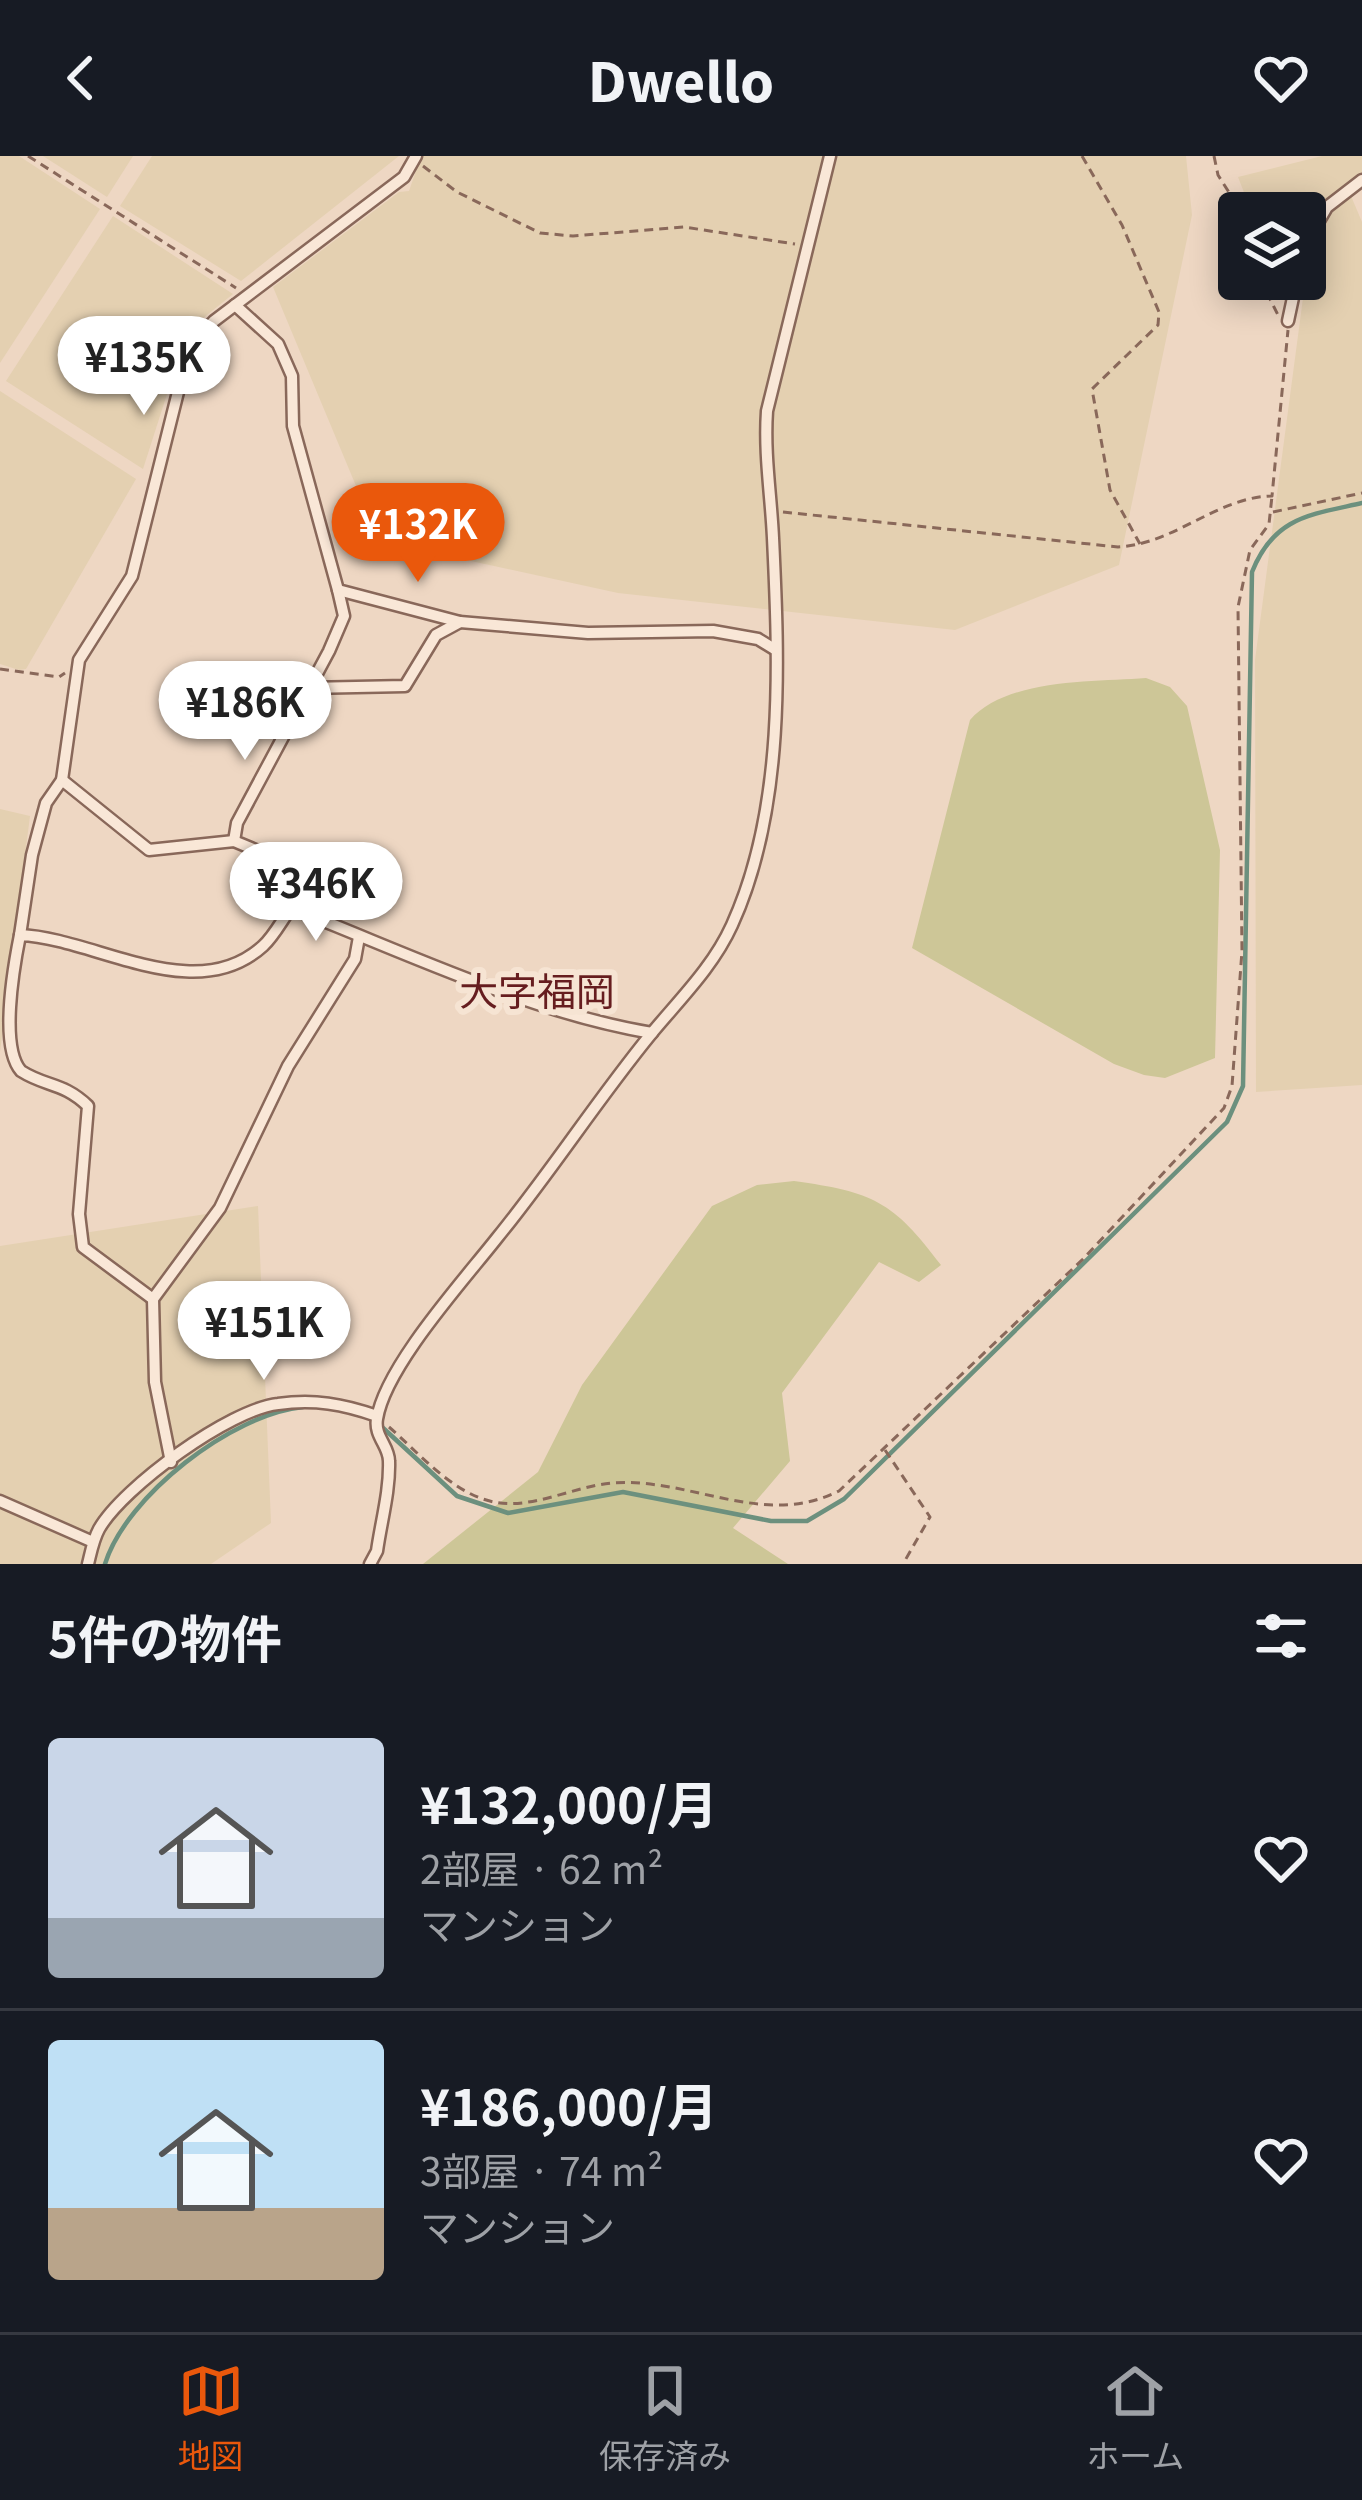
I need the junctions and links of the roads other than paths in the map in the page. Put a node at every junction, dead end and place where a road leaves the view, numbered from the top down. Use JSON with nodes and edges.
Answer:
{"nodes":[{"id":1,"x":830,"y":156,"type":"edge"},
{"id":2,"x":416,"y":158,"type":"edge"},
{"id":3,"x":1362,"y":180,"type":"edge"},
{"id":4,"x":1326,"y":210,"type":"edge"},
{"id":5,"x":1292,"y":300,"type":"edge"},
{"id":6,"x":235,"y":305,"type":"junction"},
{"id":7,"x":1288,"y":321,"type":"road end"},
{"id":8,"x":338,"y":590,"type":"junction"},
{"id":9,"x":460,"y":622,"type":"junction"},
{"id":10,"x":776,"y":650,"type":"junction"},
{"id":11,"x":307,"y":688,"type":"junction"},
{"id":12,"x":62,"y":780,"type":"junction"},
{"id":13,"x":234,"y":841,"type":"junction"},
{"id":14,"x":291,"y":908,"type":"junction"},
{"id":15,"x":20,"y":935,"type":"junction"},
{"id":16,"x":359,"y":937,"type":"junction"},
{"id":17,"x":652,"y":1033,"type":"junction"},
{"id":18,"x":153,"y":1300,"type":"junction"},
{"id":19,"x":377,"y":1416,"type":"junction"},
{"id":20,"x":171,"y":1462,"type":"junction"},
{"id":21,"x":0,"y":1501,"type":"edge"},
{"id":22,"x":93,"y":1542,"type":"junction"},
{"id":23,"x":88,"y":1564,"type":"edge"},
{"id":24,"x":370,"y":1564,"type":"edge"}],
"edges":[{"from":1,"to":10,"type":"street"},
{"from":2,"to":6,"type":"street"},
{"from":3,"to":4,"type":"street"},
{"from":5,"to":7,"type":"street"},
{"from":6,"to":8,"type":"street"},
{"from":6,"to":12,"type":"street"},
{"from":8,"to":9,"type":"street"},
{"from":8,"to":11,"type":"street"},
{"from":9,"to":10,"type":"street"},
{"from":9,"to":11,"type":"street"},
{"from":10,"to":17,"type":"street"},
{"from":11,"to":13,"type":"street"},
{"from":12,"to":13,"type":"street"},
{"from":12,"to":15,"type":"street"},
{"from":13,"to":14,"type":"street"},
{"from":14,"to":15,"type":"street"},
{"from":14,"to":16,"type":"street"},
{"from":15,"to":18,"type":"street"},
{"from":16,"to":17,"type":"street"},
{"from":16,"to":18,"type":"street"},
{"from":17,"to":19,"type":"street"},
{"from":18,"to":20,"type":"street"},
{"from":19,"to":20,"type":"street"},
{"from":19,"to":24,"type":"street"},
{"from":20,"to":22,"type":"street"},
{"from":21,"to":22,"type":"street"},
{"from":22,"to":23,"type":"street"}]}
